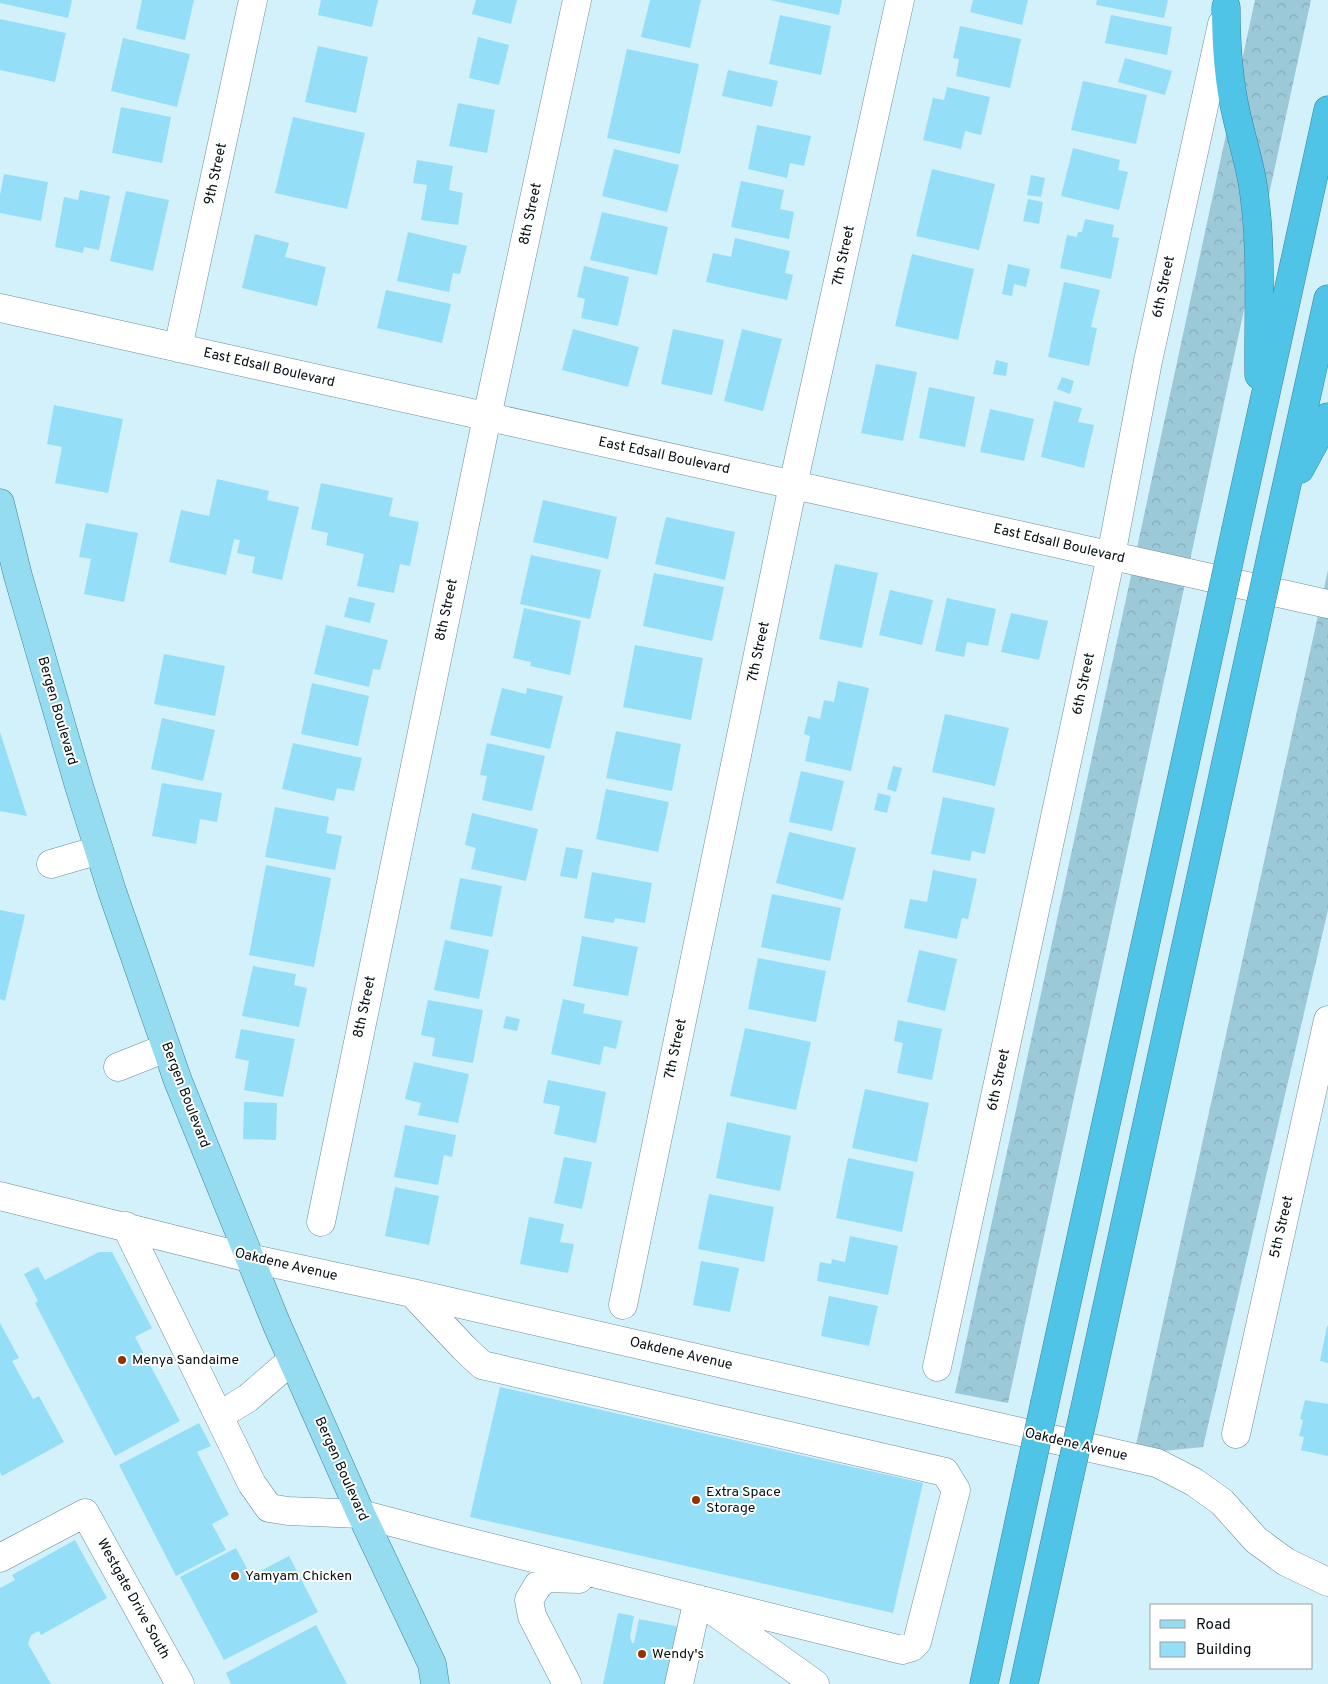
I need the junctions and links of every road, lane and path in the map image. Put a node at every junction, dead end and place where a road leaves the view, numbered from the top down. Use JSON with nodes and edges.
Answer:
{"nodes":[{"id":1,"x":253,"y":0,"type":"edge"},
{"id":2,"x":577,"y":0,"type":"edge"},
{"id":3,"x":900,"y":0,"type":"edge"},
{"id":4,"x":1226,"y":3,"type":"edge"},
{"id":5,"x":1328,"y":110,"type":"edge"},
{"id":6,"x":1328,"y":299,"type":"edge"},
{"id":7,"x":0,"y":308,"type":"edge"},
{"id":8,"x":178,"y":348,"type":"junction"},
{"id":9,"x":487,"y":417,"type":"junction"},
{"id":10,"x":1328,"y":417,"type":"edge"},
{"id":11,"x":1259,"y":425,"type":"junction"},
{"id":12,"x":794,"y":485,"type":"junction"},
{"id":13,"x":1285,"y":497,"type":"junction"},
{"id":14,"x":0,"y":504,"type":"edge"},
{"id":15,"x":1111,"y":556,"type":"junction"},
{"id":16,"x":1328,"y":604,"type":"edge"},
{"id":17,"x":99,"y":850,"type":"junction"},
{"id":18,"x":51,"y":864,"type":"dead end"},
{"id":19,"x":1328,"y":1020,"type":"edge"},
{"id":20,"x":166,"y":1048,"type":"junction"},
{"id":21,"x":118,"y":1067,"type":"dead end"},
{"id":22,"x":0,"y":1196,"type":"edge"},
{"id":23,"x":321,"y":1222,"type":"dead end"},
{"id":24,"x":126,"y":1226,"type":"junction"},
{"id":25,"x":249,"y":1258,"type":"junction"},
{"id":26,"x":412,"y":1293,"type":"junction"},
{"id":27,"x":623,"y":1305,"type":"dead end"},
{"id":28,"x":292,"y":1360,"type":"junction"},
{"id":29,"x":937,"y":1367,"type":"dead end"},
{"id":30,"x":219,"y":1416,"type":"junction"},
{"id":31,"x":1236,"y":1434,"type":"dead end"},
{"id":32,"x":361,"y":1514,"type":"junction"},
{"id":33,"x":0,"y":1558,"type":"edge"},
{"id":34,"x":1328,"y":1582,"type":"edge"},
{"id":35,"x":645,"y":1586,"type":"junction"},
{"id":36,"x":698,"y":1599,"type":"junction"},
{"id":37,"x":990,"y":1657,"type":"junction"},
{"id":38,"x":434,"y":1674,"type":"edge"},
{"id":39,"x":180,"y":1684,"type":"edge"},
{"id":40,"x":452,"y":1684,"type":"edge"},
{"id":41,"x":567,"y":1684,"type":"edge"},
{"id":42,"x":679,"y":1684,"type":"edge"},
{"id":43,"x":815,"y":1684,"type":"edge"},
{"id":44,"x":968,"y":1684,"type":"edge"},
{"id":45,"x":984,"y":1684,"type":"edge"},
{"id":46,"x":1024,"y":1684,"type":"edge"}],
"edges":[{"from":1,"to":8,"type":"street","name":"9th Street"},
{"from":2,"to":9,"type":"street","name":"8th Street"},
{"from":3,"to":12,"type":"street","name":"7th Street"},
{"from":4,"to":11,"type":"highway"},
{"from":4,"to":15,"type":"street","name":"6th Street"},
{"from":5,"to":11,"type":"highway"},
{"from":6,"to":13,"type":"highway"},
{"from":7,"to":8,"type":"street","name":"East Edsall Boulevard"},
{"from":8,"to":9,"type":"street","name":"East Edsall Boulevard"},
{"from":9,"to":12,"type":"street","name":"East Edsall Boulevard"},
{"from":9,"to":23,"type":"street","name":"8th Street"},
{"from":10,"to":13,"type":"highway"},
{"from":11,"to":37,"type":"highway","bridge":true},
{"from":12,"to":15,"type":"street","name":"East Edsall Boulevard"},
{"from":12,"to":27,"type":"street","name":"7th Street"},
{"from":13,"to":46,"type":"highway","bridge":true},
{"from":14,"to":17,"type":"main road","name":"Bergen Boulevard"},
{"from":15,"to":16,"type":"street","name":"East Edsall Boulevard"},
{"from":15,"to":29,"type":"street","name":"6th Street"},
{"from":17,"to":18,"type":"street"},
{"from":17,"to":20,"type":"main road","name":"Bergen Boulevard"},
{"from":19,"to":31,"type":"street","name":"5th Street"},
{"from":20,"to":21,"type":"street"},
{"from":20,"to":25,"type":"main road","name":"Bergen Boulevard"},
{"from":22,"to":24,"type":"street","name":"Oakdene Avenue"},
{"from":24,"to":25,"type":"street","name":"Oakdene Avenue"},
{"from":24,"to":30,"type":"street"},
{"from":25,"to":26,"type":"street","name":"Oakdene Avenue"},
{"from":25,"to":28,"type":"main road","name":"Bergen Boulevard"},
{"from":26,"to":34,"type":"street","name":"Oakdene Avenue"},
{"from":26,"to":36,"type":"street"},
{"from":28,"to":30,"type":"street"},
{"from":28,"to":32,"type":"main road","name":"Bergen Boulevard"},
{"from":30,"to":32,"type":"street"},
{"from":32,"to":35,"type":"street"},
{"from":32,"to":38,"type":"main road","name":"Bergen Boulevard"},
{"from":33,"to":39,"type":"street","name":"Westgate Drive South"},
{"from":35,"to":36,"type":"street"},
{"from":35,"to":41,"type":"street"},
{"from":36,"to":42,"type":"street"},
{"from":36,"to":43,"type":"street"},
{"from":37,"to":44,"type":"street"},
{"from":37,"to":45,"type":"highway"},
{"from":38,"to":40,"type":"main road","name":"Bergen Boulevard"}]}
